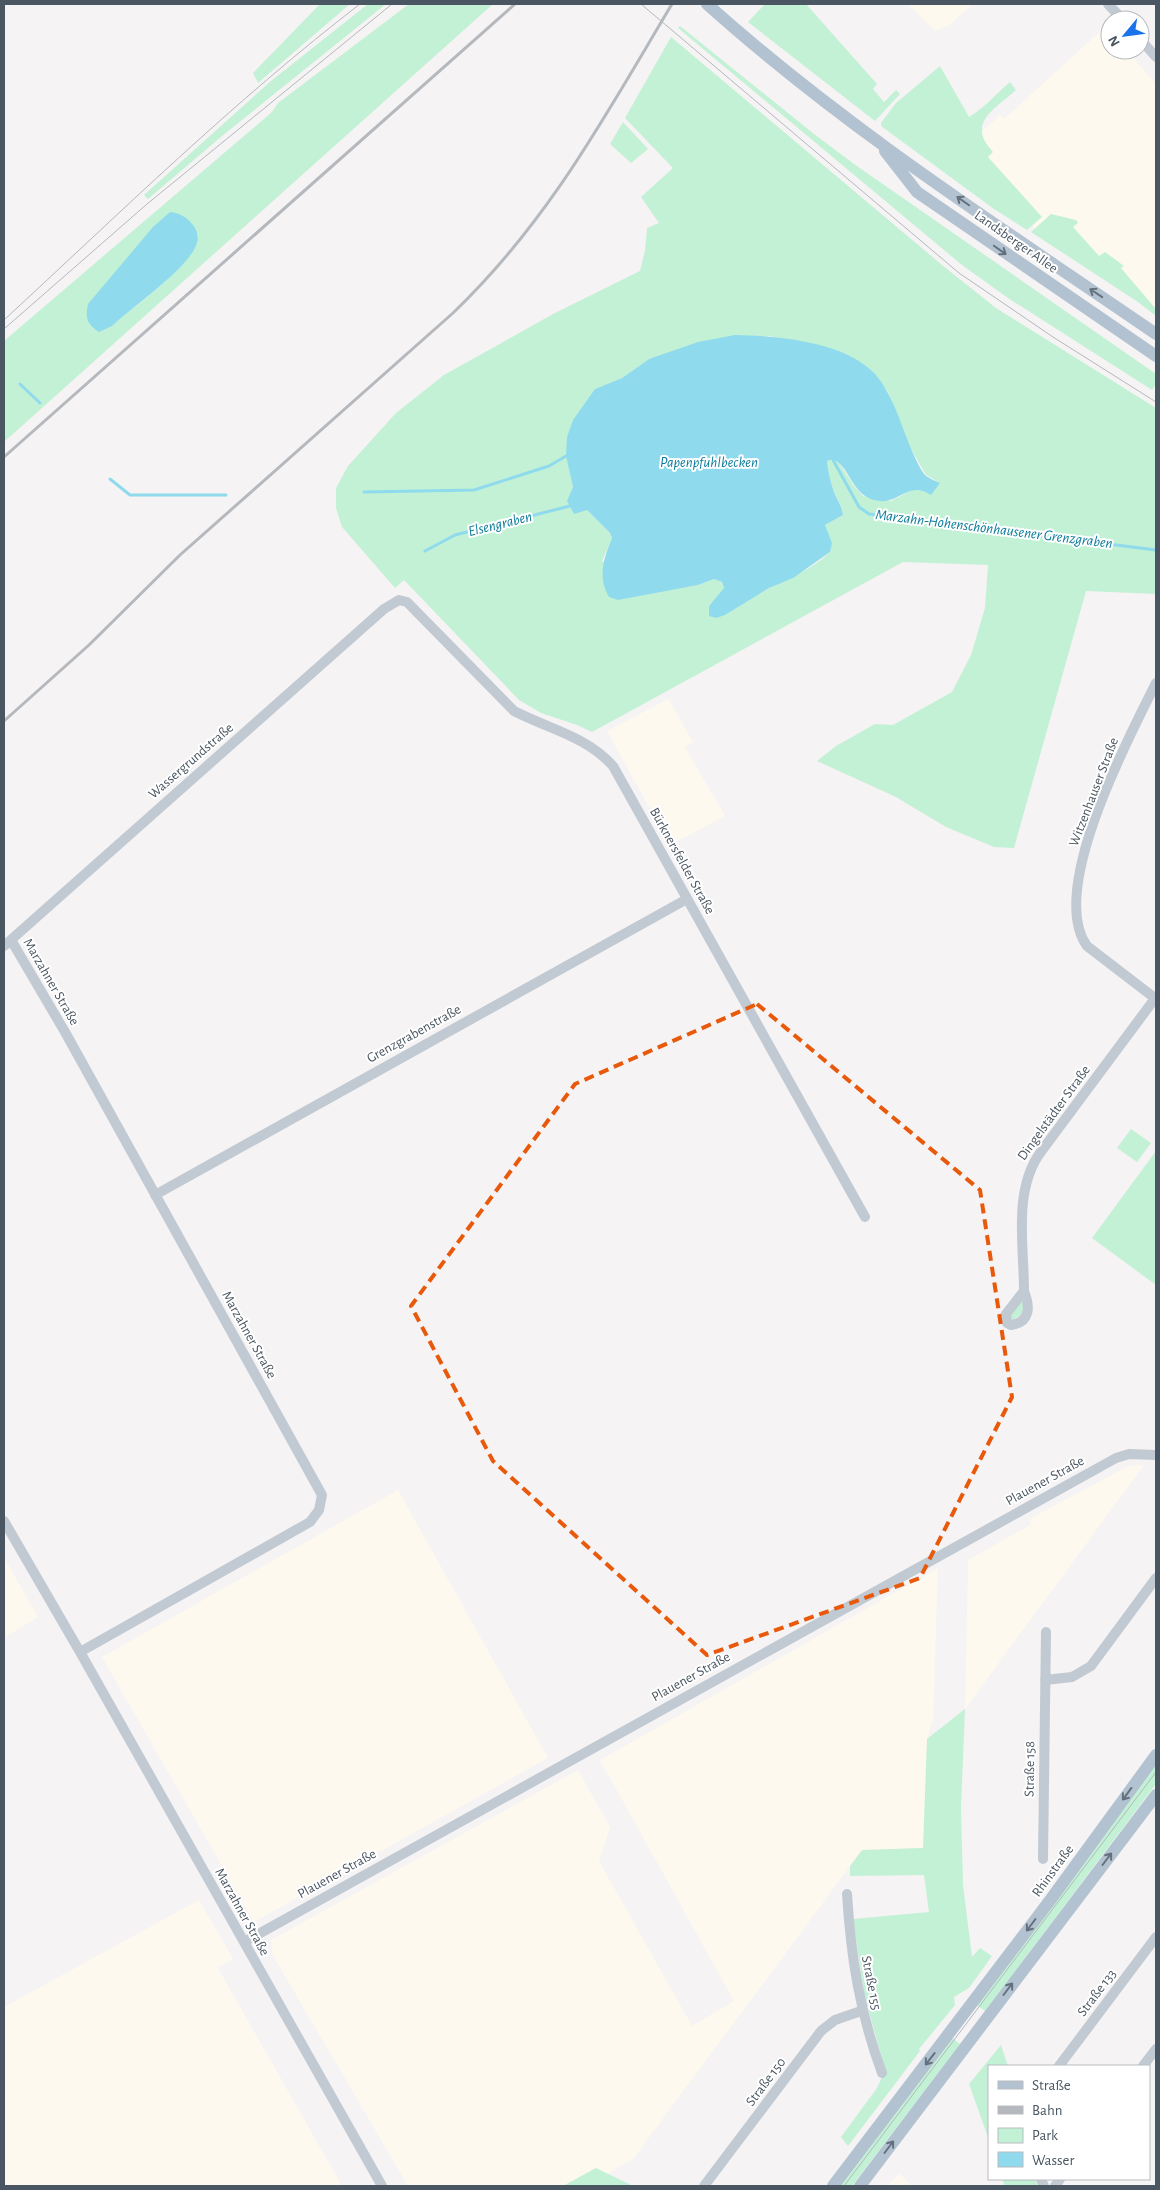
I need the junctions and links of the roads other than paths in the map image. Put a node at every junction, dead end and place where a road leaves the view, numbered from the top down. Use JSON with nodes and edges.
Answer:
{"nodes":[{"id":1,"x":707,"y":4,"type":"edge"},
{"id":2,"x":874,"y":138,"type":"junction"},
{"id":3,"x":1156,"y":334,"type":"edge"},
{"id":4,"x":1156,"y":356,"type":"edge"},
{"id":5,"x":392,"y":603,"type":"joint"},
{"id":6,"x":1156,"y":683,"type":"edge"},
{"id":7,"x":687,"y":898,"type":"junction"},
{"id":8,"x":7,"y":943,"type":"edge"},
{"id":9,"x":1156,"y":998,"type":"edge"},
{"id":10,"x":155,"y":1195,"type":"junction"},
{"id":11,"x":865,"y":1217,"type":"dead end"},
{"id":12,"x":1024,"y":1291,"type":"dead end"},
{"id":13,"x":1156,"y":1455,"type":"edge"},
{"id":14,"x":4,"y":1521,"type":"edge"},
{"id":15,"x":1156,"y":1578,"type":"edge"},
{"id":16,"x":1046,"y":1632,"type":"dead end"},
{"id":17,"x":80,"y":1652,"type":"junction"},
{"id":18,"x":1045,"y":1680,"type":"junction"},
{"id":19,"x":1156,"y":1755,"type":"edge"},
{"id":20,"x":1156,"y":1795,"type":"edge"},
{"id":21,"x":1043,"y":1858,"type":"dead end"},
{"id":22,"x":847,"y":1894,"type":"dead end"},
{"id":23,"x":1156,"y":1937,"type":"edge"},
{"id":24,"x":244,"y":1942,"type":"junction"},
{"id":25,"x":861,"y":2011,"type":"junction"},
{"id":26,"x":1156,"y":2049,"type":"edge"},
{"id":27,"x":1060,"y":2065,"type":"edge"},
{"id":28,"x":1145,"y":2065,"type":"edge"},
{"id":29,"x":882,"y":2073,"type":"dead end"},
{"id":30,"x":382,"y":2186,"type":"edge"},
{"id":31,"x":704,"y":2186,"type":"edge"},
{"id":32,"x":833,"y":2186,"type":"edge"},
{"id":33,"x":860,"y":2186,"type":"edge"}],
"edges":[{"from":1,"to":2,"type":"main road","name":"Landsberger Allee"},
{"from":3,"to":2,"type":"main road","name":"Landsberger Allee","one_way":true},
{"from":2,"to":4,"type":"main road","name":"Landsberger Allee","one_way":true},
{"from":5,"to":7,"type":"street","name":"Bürknersfelder Straße"},
{"from":5,"to":8,"type":"street","name":"Wassergrundstraße"},
{"from":6,"to":9,"type":"street","name":"Witzenhauser Straße"},
{"from":7,"to":10,"type":"street","name":"Grenzgrabenstraße"},
{"from":7,"to":11,"type":"street","name":"Bürknersfelder Straße"},
{"from":8,"to":10,"type":"street","name":"Marzahner Straße"},
{"from":9,"to":12,"type":"street","name":"Dingelstädter Straße"},
{"from":10,"to":17,"type":"street","name":"Marzahner Straße"},
{"from":13,"to":24,"type":"street","name":"Plauener Straße"},
{"from":14,"to":17,"type":"street","name":"Marzahner Straße"},
{"from":15,"to":18,"type":"street"},
{"from":16,"to":18,"type":"street","name":"Straße 158"},
{"from":17,"to":24,"type":"street","name":"Marzahner Straße"},
{"from":18,"to":21,"type":"street","name":"Straße 158"},
{"from":19,"to":32,"type":"main road","name":"Rhinstraße","one_way":true},
{"from":33,"to":20,"type":"main road","one_way":true},
{"from":22,"to":25,"type":"street","name":"Straße 155"},
{"from":23,"to":27,"type":"street","name":"Straße 133"},
{"from":24,"to":30,"type":"street","name":"Marzahner Straße"},
{"from":25,"to":29,"type":"street","name":"Straße 155"},
{"from":25,"to":31,"type":"street","name":"Straße 150"},
{"from":26,"to":28,"type":"street"}]}
